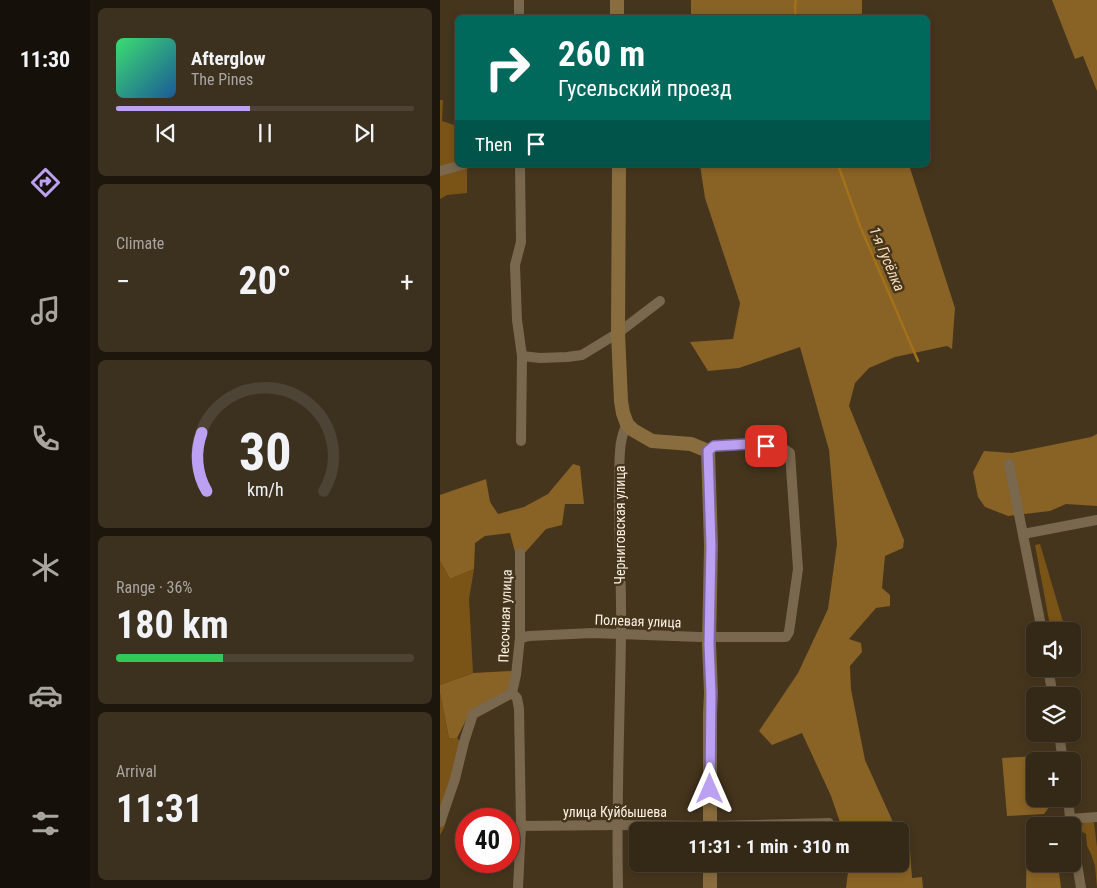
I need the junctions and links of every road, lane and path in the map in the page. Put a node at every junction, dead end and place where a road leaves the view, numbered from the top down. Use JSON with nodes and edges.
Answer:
{"nodes":[{"id":1,"x":519,"y":0,"type":"edge"},
{"id":2,"x":617,"y":0,"type":"edge"},
{"id":3,"x":519,"y":15,"type":"edge"},
{"id":4,"x":617,"y":15,"type":"edge"},
{"id":5,"x":455,"y":167,"type":"edge"},
{"id":6,"x":520,"y":167,"type":"edge"},
{"id":7,"x":619,"y":167,"type":"edge"},
{"id":8,"x":440,"y":171,"type":"edge"},
{"id":9,"x":660,"y":301,"type":"dead end"},
{"id":10,"x":618,"y":333,"type":"junction"},
{"id":11,"x":522,"y":356,"type":"junction"},
{"id":12,"x":627,"y":424,"type":"junction"},
{"id":13,"x":521,"y":441,"type":"dead end"},
{"id":14,"x":708,"y":451,"type":"junction"},
{"id":15,"x":1008,"y":464,"type":"dead end"},
{"id":16,"x":1097,"y":520,"type":"edge"},
{"id":17,"x":1023,"y":534,"type":"junction"},
{"id":18,"x":520,"y":553,"type":"dead end"},
{"id":19,"x":1040,"y":622,"type":"edge"},
{"id":20,"x":621,"y":634,"type":"junction"},
{"id":21,"x":710,"y":636,"type":"junction"},
{"id":22,"x":520,"y":638,"type":"junction"},
{"id":23,"x":512,"y":693,"type":"junction"},
{"id":24,"x":520,"y":808,"type":"edge"},
{"id":25,"x":1097,"y":818,"type":"edge"},
{"id":26,"x":1081,"y":821,"type":"edge"},
{"id":27,"x":440,"y":822,"type":"edge"},
{"id":28,"x":710,"y":822,"type":"edge"},
{"id":29,"x":617,"y":825,"type":"junction"},
{"id":30,"x":520,"y":826,"type":"edge"},
{"id":31,"x":629,"y":826,"type":"edge"},
{"id":32,"x":710,"y":872,"type":"edge"},
{"id":33,"x":1078,"y":872,"type":"edge"},
{"id":34,"x":518,"y":873,"type":"edge"},
{"id":35,"x":518,"y":888,"type":"edge"},
{"id":36,"x":618,"y":888,"type":"edge"},
{"id":37,"x":710,"y":888,"type":"edge"},
{"id":38,"x":1081,"y":888,"type":"edge"}],
"edges":[{"from":1,"to":3,"type":"street"},
{"from":2,"to":4,"type":"street"},
{"from":5,"to":8,"type":"street"},
{"from":6,"to":11,"type":"street"},
{"from":7,"to":10,"type":"street"},
{"from":9,"to":10,"type":"street"},
{"from":10,"to":11,"type":"street"},
{"from":10,"to":12,"type":"street"},
{"from":11,"to":13,"type":"street"},
{"from":12,"to":14,"type":"street"},
{"from":12,"to":20,"type":"street","name":"Черниговская улица"},
{"from":14,"to":21,"type":"street"},
{"from":14,"to":21,"type":"street","name":"Полевая улица"},
{"from":15,"to":17,"type":"street"},
{"from":16,"to":17,"type":"street"},
{"from":17,"to":19,"type":"street"},
{"from":18,"to":22,"type":"street","name":"Песочная улица"},
{"from":20,"to":21,"type":"street","name":"Полевая улица"},
{"from":20,"to":22,"type":"street","name":"Полевая улица"},
{"from":20,"to":29,"type":"street","name":"Черниговская улица"},
{"from":21,"to":28,"type":"street"},
{"from":22,"to":23,"type":"street","name":"Песочная улица"},
{"from":23,"to":24,"type":"street","name":"Песочная улица"},
{"from":23,"to":27,"type":"street"},
{"from":25,"to":26,"type":"street"},
{"from":29,"to":30,"type":"street","name":"улица Куйбышева"},
{"from":29,"to":31,"type":"street","name":"улица Куйбышева"},
{"from":29,"to":36,"type":"street","name":"Черниговская улица"},
{"from":32,"to":37,"type":"street"},
{"from":33,"to":38,"type":"street"},
{"from":34,"to":35,"type":"street","name":"Песочная улица"}]}
